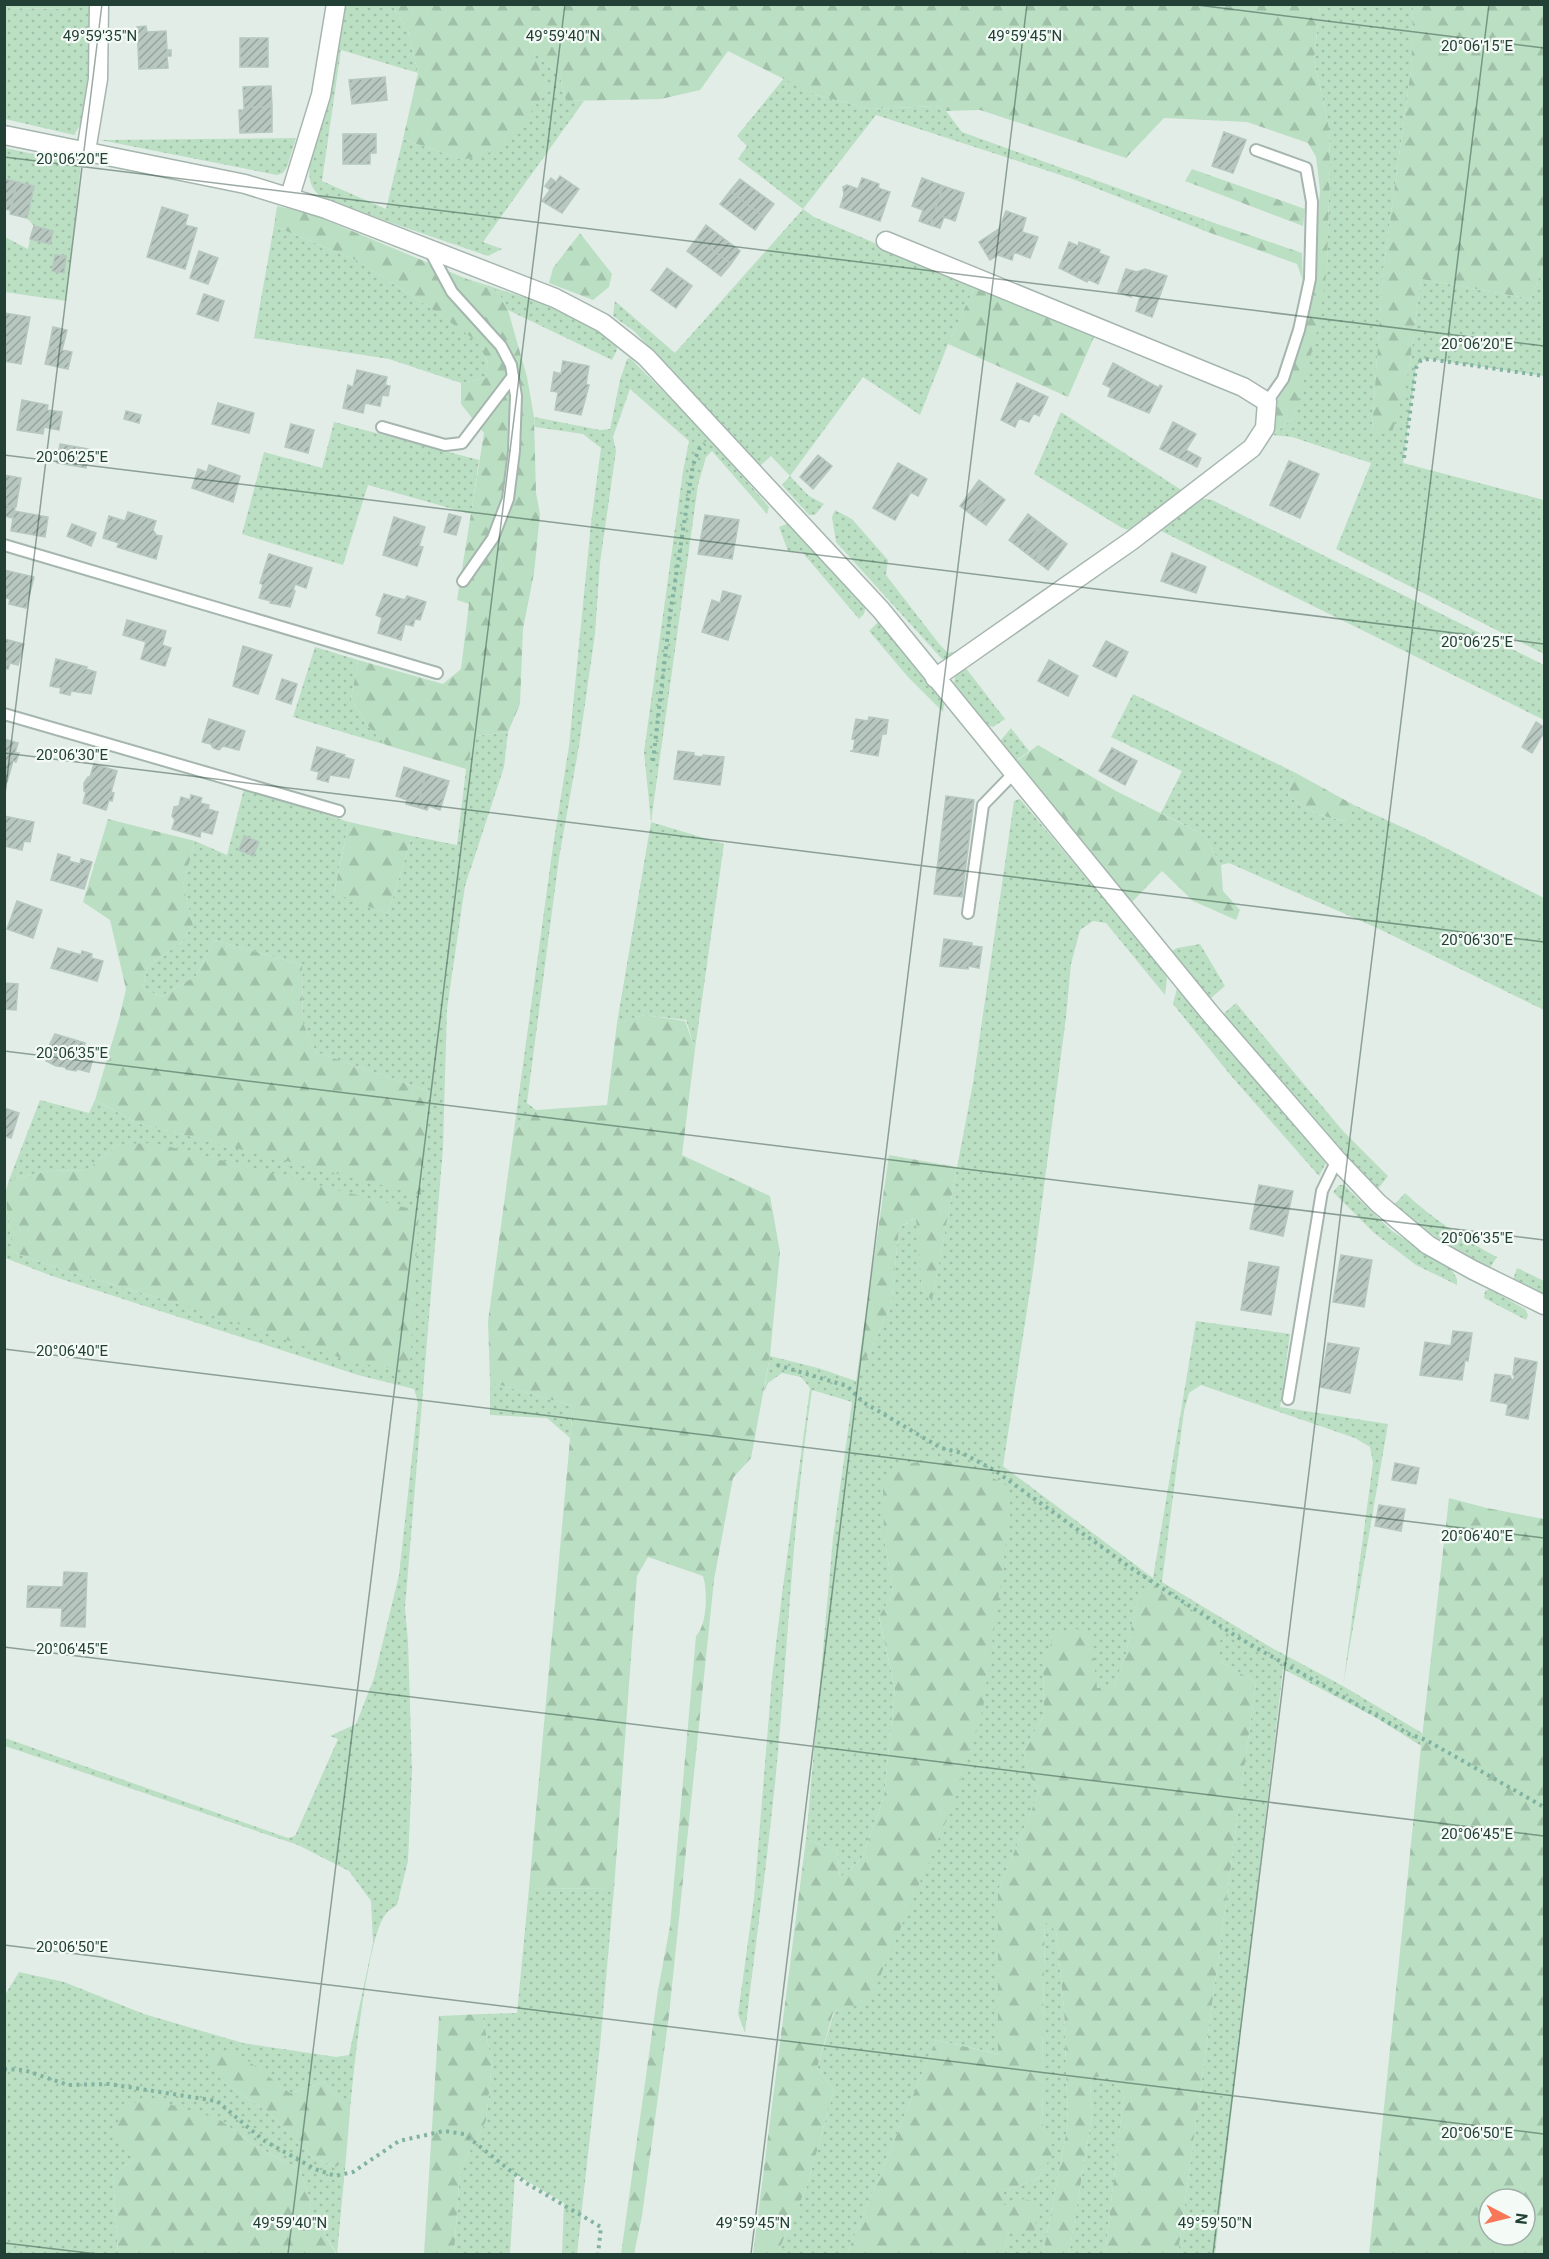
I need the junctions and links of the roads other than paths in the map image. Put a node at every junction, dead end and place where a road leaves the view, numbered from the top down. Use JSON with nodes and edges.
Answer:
{"nodes":[{"id":1,"x":99,"y":4,"type":"edge"},
{"id":2,"x":336,"y":4,"type":"edge"},
{"id":3,"x":4,"y":135,"type":"edge"},
{"id":4,"x":1256,"y":150,"type":"dead end"},
{"id":5,"x":86,"y":151,"type":"junction"},
{"id":6,"x":290,"y":196,"type":"junction"},
{"id":7,"x":886,"y":241,"type":"dead end"},
{"id":8,"x":429,"y":248,"type":"junction"},
{"id":9,"x":513,"y":376,"type":"junction"},
{"id":10,"x":1267,"y":402,"type":"junction"},
{"id":11,"x":382,"y":427,"type":"dead end"},
{"id":12,"x":4,"y":545,"type":"edge"},
{"id":13,"x":463,"y":581,"type":"dead end"},
{"id":14,"x":437,"y":673,"type":"dead end"},
{"id":15,"x":936,"y":678,"type":"junction"},
{"id":16,"x":4,"y":714,"type":"edge"},
{"id":17,"x":1013,"y":774,"type":"junction"},
{"id":18,"x":339,"y":812,"type":"dead end"},
{"id":19,"x":968,"y":913,"type":"dead end"},
{"id":20,"x":1337,"y":1160,"type":"junction"},
{"id":21,"x":1545,"y":1305,"type":"edge"},
{"id":22,"x":1288,"y":1399,"type":"dead end"}],
"edges":[{"from":1,"to":5,"type":"street"},
{"from":2,"to":6,"type":"street"},
{"from":3,"to":5,"type":"street"},
{"from":4,"to":10,"type":"lane"},
{"from":5,"to":6,"type":"street"},
{"from":6,"to":8,"type":"street"},
{"from":7,"to":10,"type":"street"},
{"from":8,"to":9,"type":"lane"},
{"from":8,"to":15,"type":"street"},
{"from":9,"to":11,"type":"lane"},
{"from":9,"to":13,"type":"lane"},
{"from":10,"to":15,"type":"street"},
{"from":12,"to":14,"type":"lane"},
{"from":15,"to":17,"type":"street"},
{"from":16,"to":18,"type":"lane"},
{"from":17,"to":19,"type":"lane"},
{"from":17,"to":20,"type":"street"},
{"from":20,"to":21,"type":"street"},
{"from":20,"to":22,"type":"lane"}]}
